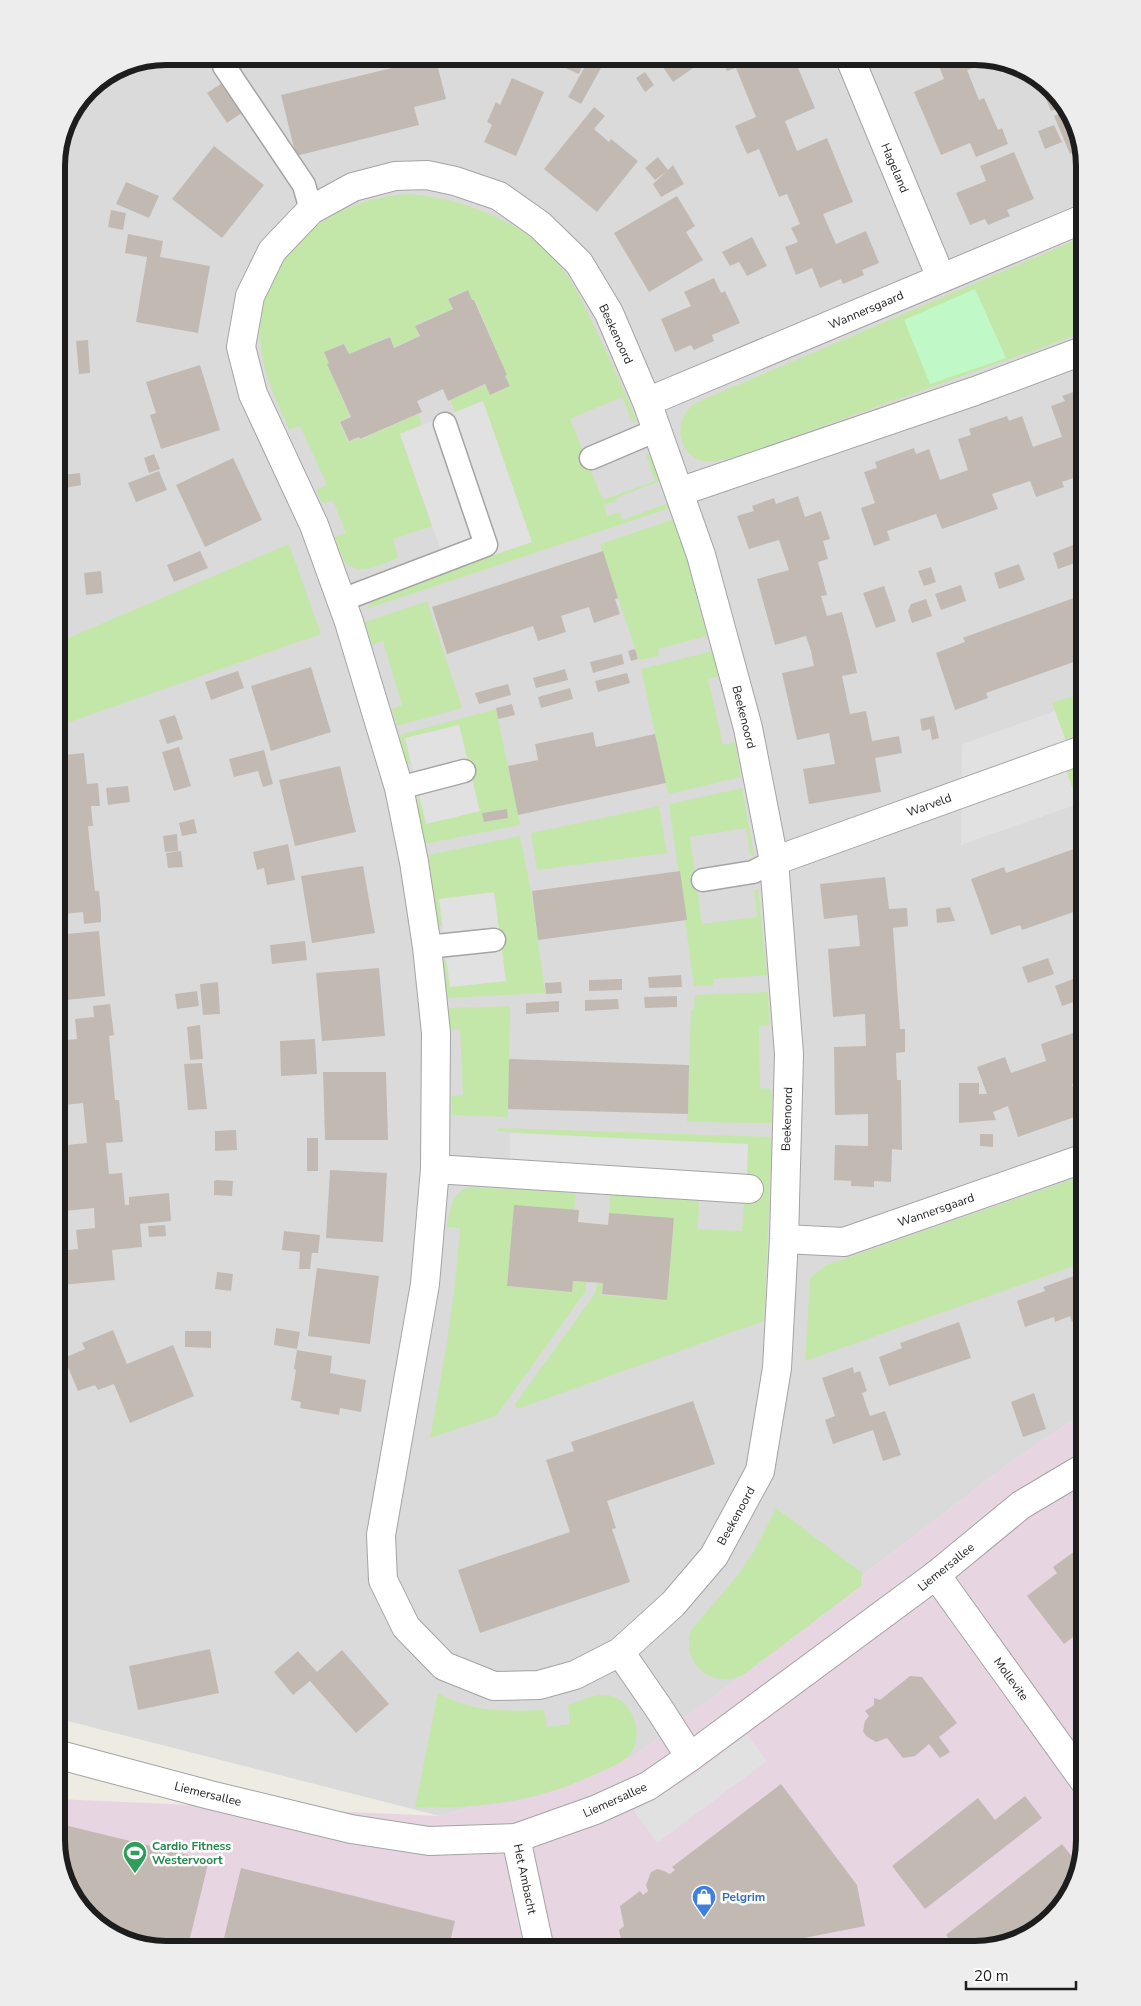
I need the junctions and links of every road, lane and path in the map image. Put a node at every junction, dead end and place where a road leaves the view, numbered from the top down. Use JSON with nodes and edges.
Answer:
{"nodes":[{"id":1,"x":225,"y":65,"type":"edge"},
{"id":2,"x":853,"y":65,"type":"edge"},
{"id":3,"x":311,"y":210,"type":"junction"},
{"id":4,"x":1076,"y":222,"type":"edge"},
{"id":5,"x":941,"y":278,"type":"junction"},
{"id":6,"x":1076,"y":353,"type":"edge"},
{"id":7,"x":647,"y":402,"type":"junction"},
{"id":8,"x":445,"y":424,"type":"dead end"},
{"id":9,"x":657,"y":430,"type":"junction"},
{"id":10,"x":591,"y":458,"type":"dead end"},
{"id":11,"x":679,"y":492,"type":"junction"},
{"id":12,"x":342,"y":600,"type":"junction"},
{"id":13,"x":1076,"y":752,"type":"edge"},
{"id":14,"x":464,"y":771,"type":"dead end"},
{"id":15,"x":399,"y":788,"type":"junction"},
{"id":16,"x":774,"y":861,"type":"junction"},
{"id":17,"x":703,"y":880,"type":"dead end"},
{"id":18,"x":494,"y":940,"type":"dead end"},
{"id":19,"x":427,"y":947,"type":"junction"},
{"id":20,"x":1076,"y":1161,"type":"edge"},
{"id":21,"x":435,"y":1169,"type":"junction"},
{"id":22,"x":749,"y":1189,"type":"dead end"},
{"id":23,"x":784,"y":1239,"type":"junction"},
{"id":24,"x":1076,"y":1471,"type":"edge"},
{"id":25,"x":936,"y":1576,"type":"junction"},
{"id":26,"x":620,"y":1652,"type":"junction"},
{"id":27,"x":65,"y":1756,"type":"edge"},
{"id":28,"x":690,"y":1757,"type":"junction"},
{"id":29,"x":1076,"y":1770,"type":"edge"},
{"id":30,"x":516,"y":1838,"type":"junction"},
{"id":31,"x":538,"y":1941,"type":"edge"}],
"edges":[{"from":1,"to":3,"type":"lane"},
{"from":2,"to":5,"type":"street","name":"Hageland"},
{"from":3,"to":7,"type":"street","name":"Beekenoord"},
{"from":3,"to":12,"type":"street","name":"Beekenoord"},
{"from":4,"to":5,"type":"street","name":"Wannersgaard"},
{"from":5,"to":7,"type":"street","name":"Wannersgaard"},
{"from":6,"to":11,"type":"street"},
{"from":7,"to":9,"type":"street","name":"Beekenoord"},
{"from":8,"to":12,"type":"lane"},
{"from":9,"to":10,"type":"lane"},
{"from":9,"to":11,"type":"street","name":"Beekenoord"},
{"from":11,"to":16,"type":"street","name":"Beekenoord"},
{"from":12,"to":15,"type":"street","name":"Beekenoord"},
{"from":13,"to":16,"type":"street","name":"Warveld"},
{"from":14,"to":15,"type":"lane"},
{"from":15,"to":19,"type":"street","name":"Beekenoord"},
{"from":16,"to":17,"type":"lane"},
{"from":16,"to":23,"type":"street","name":"Beekenoord"},
{"from":18,"to":19,"type":"lane"},
{"from":19,"to":21,"type":"street","name":"Beekenoord"},
{"from":20,"to":23,"type":"street","name":"Wannersgaard"},
{"from":21,"to":22,"type":"street"},
{"from":21,"to":26,"type":"street","name":"Beekenoord"},
{"from":23,"to":26,"type":"street","name":"Beekenoord"},
{"from":24,"to":25,"type":"street","name":"Liemersallee"},
{"from":25,"to":28,"type":"street","name":"Liemersallee"},
{"from":25,"to":29,"type":"street","name":"Mollevite"},
{"from":26,"to":28,"type":"street"},
{"from":27,"to":30,"type":"street","name":"Liemersallee"},
{"from":28,"to":30,"type":"street","name":"Liemersallee"},
{"from":30,"to":31,"type":"street","name":"Het Ambacht"}]}
